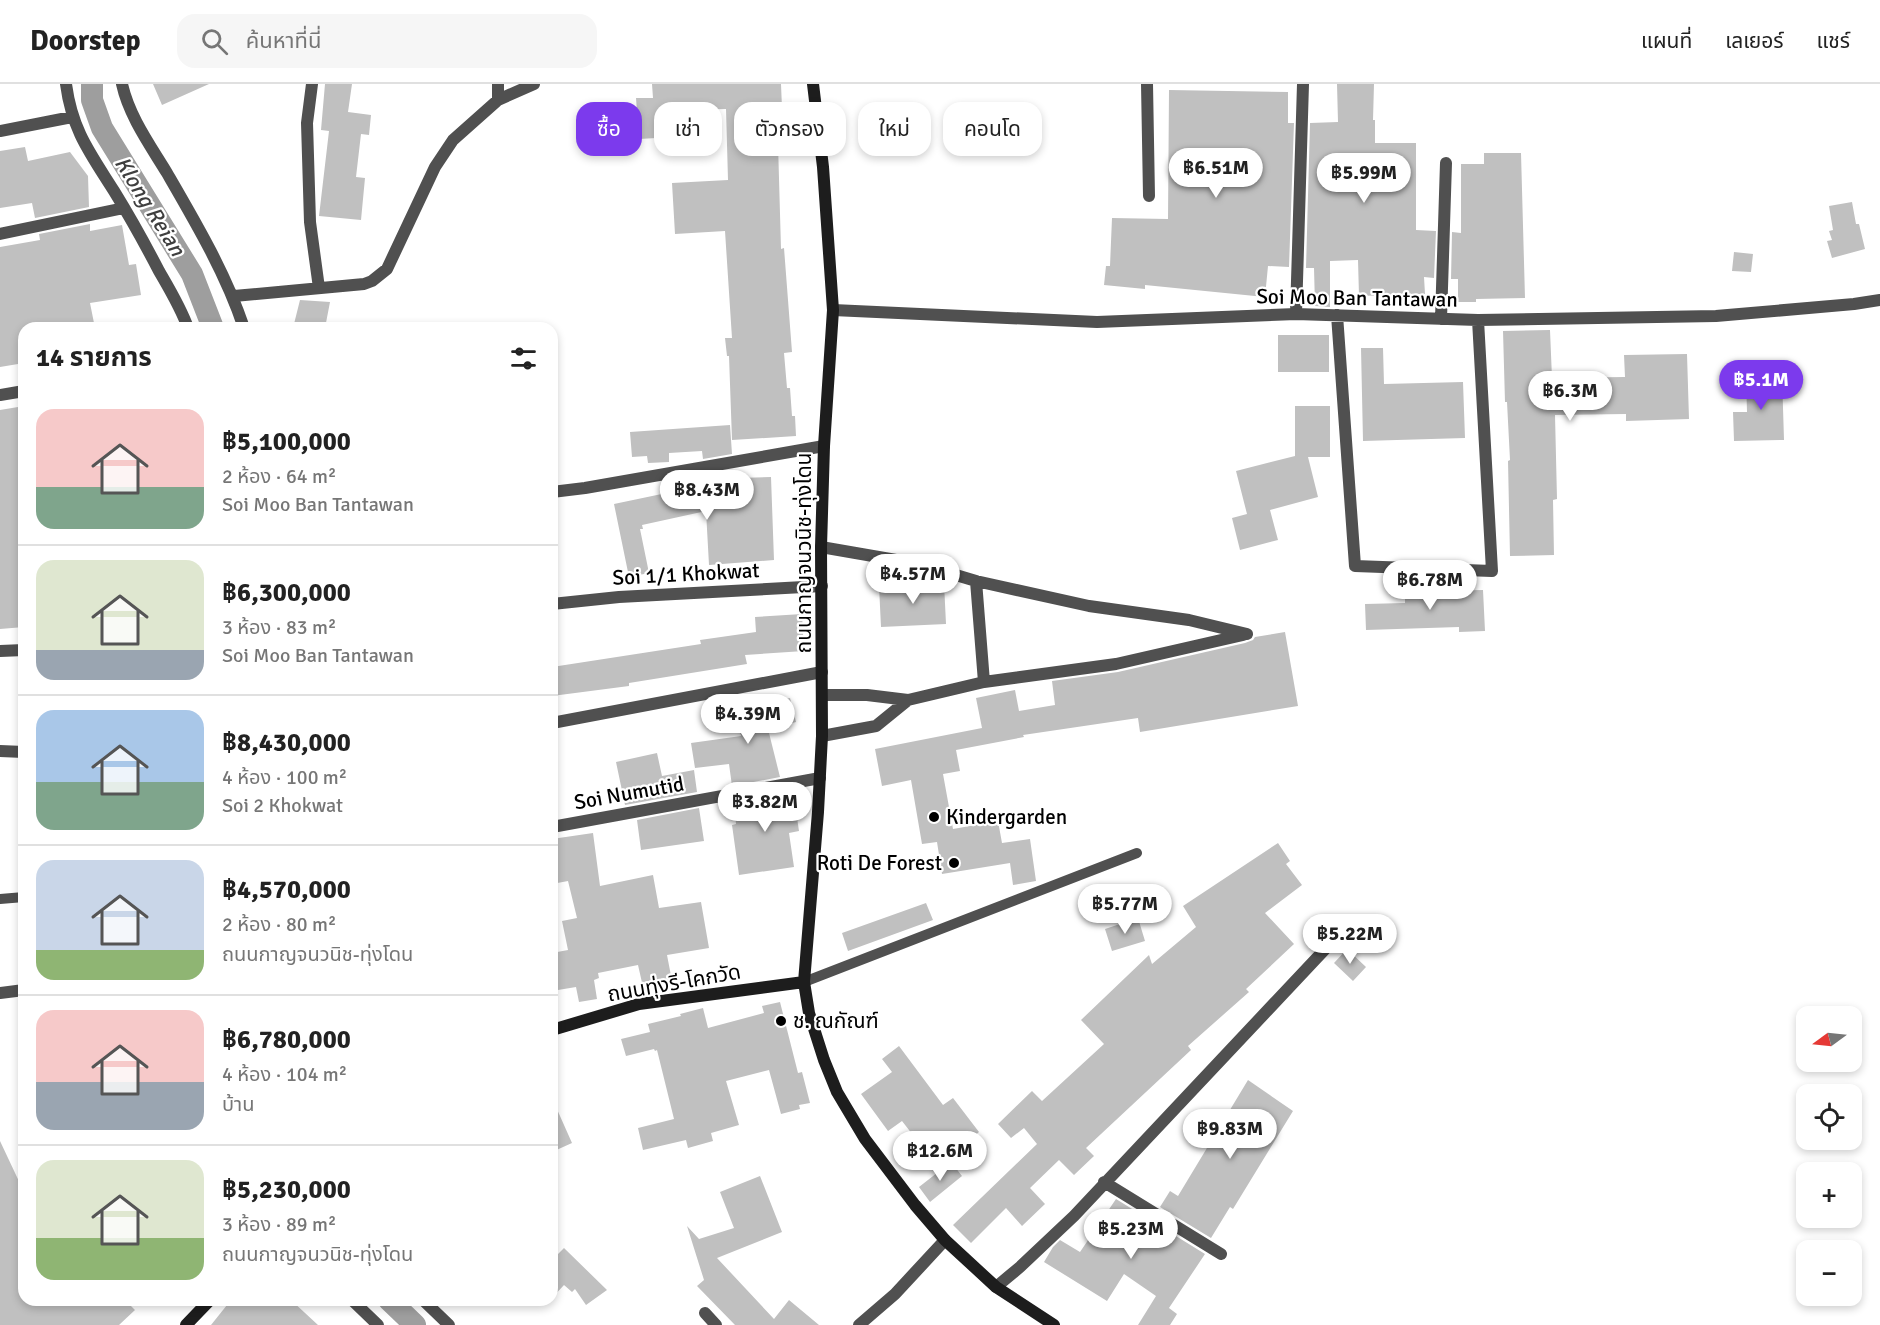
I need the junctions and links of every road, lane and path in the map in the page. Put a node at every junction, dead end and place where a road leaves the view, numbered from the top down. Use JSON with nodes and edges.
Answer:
{"nodes":[{"id":1,"x":66,"y":84,"type":"edge"},
{"id":2,"x":122,"y":84,"type":"edge"},
{"id":3,"x":312,"y":84,"type":"edge"},
{"id":4,"x":498,"y":84,"type":"edge"},
{"id":5,"x":534,"y":84,"type":"edge"},
{"id":6,"x":813,"y":84,"type":"edge"},
{"id":7,"x":1147,"y":84,"type":"edge"},
{"id":8,"x":1303,"y":84,"type":"edge"},
{"id":9,"x":498,"y":100,"type":"junction"},
{"id":10,"x":72,"y":117,"type":"junction"},
{"id":11,"x":0,"y":131,"type":"edge"},
{"id":12,"x":1446,"y":163,"type":"dead end"},
{"id":13,"x":1149,"y":196,"type":"dead end"},
{"id":14,"x":124,"y":208,"type":"junction"},
{"id":15,"x":0,"y":234,"type":"edge"},
{"id":16,"x":319,"y":288,"type":"junction"},
{"id":17,"x":234,"y":296,"type":"junction"},
{"id":18,"x":1880,"y":300,"type":"edge"},
{"id":19,"x":833,"y":310,"type":"junction"},
{"id":20,"x":1296,"y":314,"type":"junction"},
{"id":21,"x":1337,"y":315,"type":"junction"},
{"id":22,"x":1440,"y":319,"type":"junction"},
{"id":23,"x":1479,"y":320,"type":"junction"},
{"id":24,"x":185,"y":322,"type":"edge"},
{"id":25,"x":242,"y":322,"type":"edge"},
{"id":26,"x":18,"y":392,"type":"edge"},
{"id":27,"x":0,"y":395,"type":"edge"},
{"id":28,"x":824,"y":446,"type":"junction"},
{"id":29,"x":558,"y":491,"type":"edge"},
{"id":30,"x":821,"y":548,"type":"junction"},
{"id":31,"x":976,"y":581,"type":"junction"},
{"id":32,"x":822,"y":586,"type":"junction"},
{"id":33,"x":558,"y":603,"type":"edge"},
{"id":34,"x":18,"y":650,"type":"edge"},
{"id":35,"x":0,"y":651,"type":"edge"},
{"id":36,"x":822,"y":672,"type":"junction"},
{"id":37,"x":984,"y":682,"type":"junction"},
{"id":38,"x":822,"y":695,"type":"junction"},
{"id":39,"x":908,"y":700,"type":"junction"},
{"id":40,"x":558,"y":722,"type":"edge"},
{"id":41,"x":822,"y":736,"type":"junction"},
{"id":42,"x":0,"y":751,"type":"edge"},
{"id":43,"x":18,"y":752,"type":"edge"},
{"id":44,"x":820,"y":778,"type":"junction"},
{"id":45,"x":558,"y":826,"type":"edge"},
{"id":46,"x":1137,"y":853,"type":"dead end"},
{"id":47,"x":18,"y":898,"type":"edge"},
{"id":48,"x":0,"y":899,"type":"edge"},
{"id":49,"x":1345,"y":928,"type":"dead end"},
{"id":50,"x":804,"y":982,"type":"junction"},
{"id":51,"x":18,"y":991,"type":"edge"},
{"id":52,"x":0,"y":993,"type":"edge"},
{"id":53,"x":558,"y":1028,"type":"edge"},
{"id":54,"x":1104,"y":1182,"type":"junction"},
{"id":55,"x":945,"y":1240,"type":"junction"},
{"id":56,"x":1221,"y":1254,"type":"dead end"},
{"id":57,"x":996,"y":1287,"type":"junction"},
{"id":58,"x":204,"y":1306,"type":"edge"},
{"id":59,"x":358,"y":1306,"type":"edge"},
{"id":60,"x":429,"y":1306,"type":"edge"},
{"id":61,"x":705,"y":1313,"type":"dead end"},
{"id":62,"x":1048,"y":1323,"type":"edge"},
{"id":63,"x":186,"y":1325,"type":"edge"},
{"id":64,"x":378,"y":1325,"type":"edge"},
{"id":65,"x":449,"y":1325,"type":"edge"},
{"id":66,"x":716,"y":1325,"type":"edge"},
{"id":67,"x":859,"y":1325,"type":"edge"}],
"edges":[{"from":1,"to":10,"type":"street"},
{"from":2,"to":17,"type":"street"},
{"from":3,"to":16,"type":"street"},
{"from":4,"to":9,"type":"street"},
{"from":5,"to":9,"type":"street"},
{"from":6,"to":19,"type":"street","name":"ถนนกาญจนวนิช-ทุ่งโดน"},
{"from":7,"to":13,"type":"street"},
{"from":8,"to":20,"type":"street"},
{"from":9,"to":16,"type":"street"},
{"from":10,"to":11,"type":"street"},
{"from":10,"to":14,"type":"street"},
{"from":12,"to":22,"type":"street"},
{"from":14,"to":15,"type":"street"},
{"from":14,"to":24,"type":"street"},
{"from":16,"to":17,"type":"street"},
{"from":17,"to":25,"type":"street"},
{"from":18,"to":23,"type":"street","name":"Soi Moo Ban Tantawan"},
{"from":19,"to":20,"type":"street","name":"Soi Moo Ban Tantawan"},
{"from":19,"to":28,"type":"street","name":"ถนนกาญจนวนิช-ทุ่งโดน"},
{"from":20,"to":21,"type":"street","name":"Soi Moo Ban Tantawan"},
{"from":21,"to":22,"type":"street","name":"Soi Moo Ban Tantawan"},
{"from":21,"to":23,"type":"street"},
{"from":22,"to":23,"type":"street","name":"Soi Moo Ban Tantawan"},
{"from":26,"to":27,"type":"street"},
{"from":28,"to":29,"type":"street"},
{"from":28,"to":30,"type":"street","name":"ถนนกาญจนวนิช-ทุ่งโดน"},
{"from":30,"to":31,"type":"street"},
{"from":30,"to":32,"type":"street","name":"ถนนกาญจนวนิช-ทุ่งโดน"},
{"from":31,"to":37,"type":"street"},
{"from":31,"to":37,"type":"street"},
{"from":32,"to":33,"type":"street","name":"Soi 1/1 Khokwat"},
{"from":32,"to":36,"type":"street","name":"ถนนกาญจนวนิช-ทุ่งโดน"},
{"from":34,"to":35,"type":"street"},
{"from":36,"to":38,"type":"street","name":"ถนนกาญจนวนิช-ทุ่งโดน"},
{"from":36,"to":40,"type":"street"},
{"from":37,"to":39,"type":"street"},
{"from":38,"to":39,"type":"street"},
{"from":38,"to":41,"type":"street","name":"ถนนกาญจนวนิช-ทุ่งโดน"},
{"from":39,"to":41,"type":"street"},
{"from":41,"to":44,"type":"street","name":"ถนนกาญจนวนิช-ทุ่งโดน"},
{"from":42,"to":43,"type":"street"},
{"from":44,"to":45,"type":"street","name":"Soi Numutid"},
{"from":44,"to":50,"type":"street","name":"ถนนกาญจนวนิช-ทุ่งโดน"},
{"from":46,"to":50,"type":"lane"},
{"from":47,"to":48,"type":"lane"},
{"from":49,"to":54,"type":"street"},
{"from":50,"to":53,"type":"street","name":"ถนนทุ่งรี-โคกวัด"},
{"from":50,"to":55,"type":"street","name":"ถนนกาญจนวนิช-ทุ่งโดน"},
{"from":51,"to":52,"type":"street"},
{"from":54,"to":56,"type":"street"},
{"from":54,"to":57,"type":"street"},
{"from":55,"to":57,"type":"street","name":"ถนนกาญจนวนิช-ทุ่งโดน"},
{"from":55,"to":67,"type":"street"},
{"from":57,"to":62,"type":"street","name":"ถนนกาญจนวนิช-ทุ่งโดน"},
{"from":58,"to":63,"type":"street"},
{"from":59,"to":64,"type":"street"},
{"from":60,"to":65,"type":"street"},
{"from":61,"to":66,"type":"street"}]}
